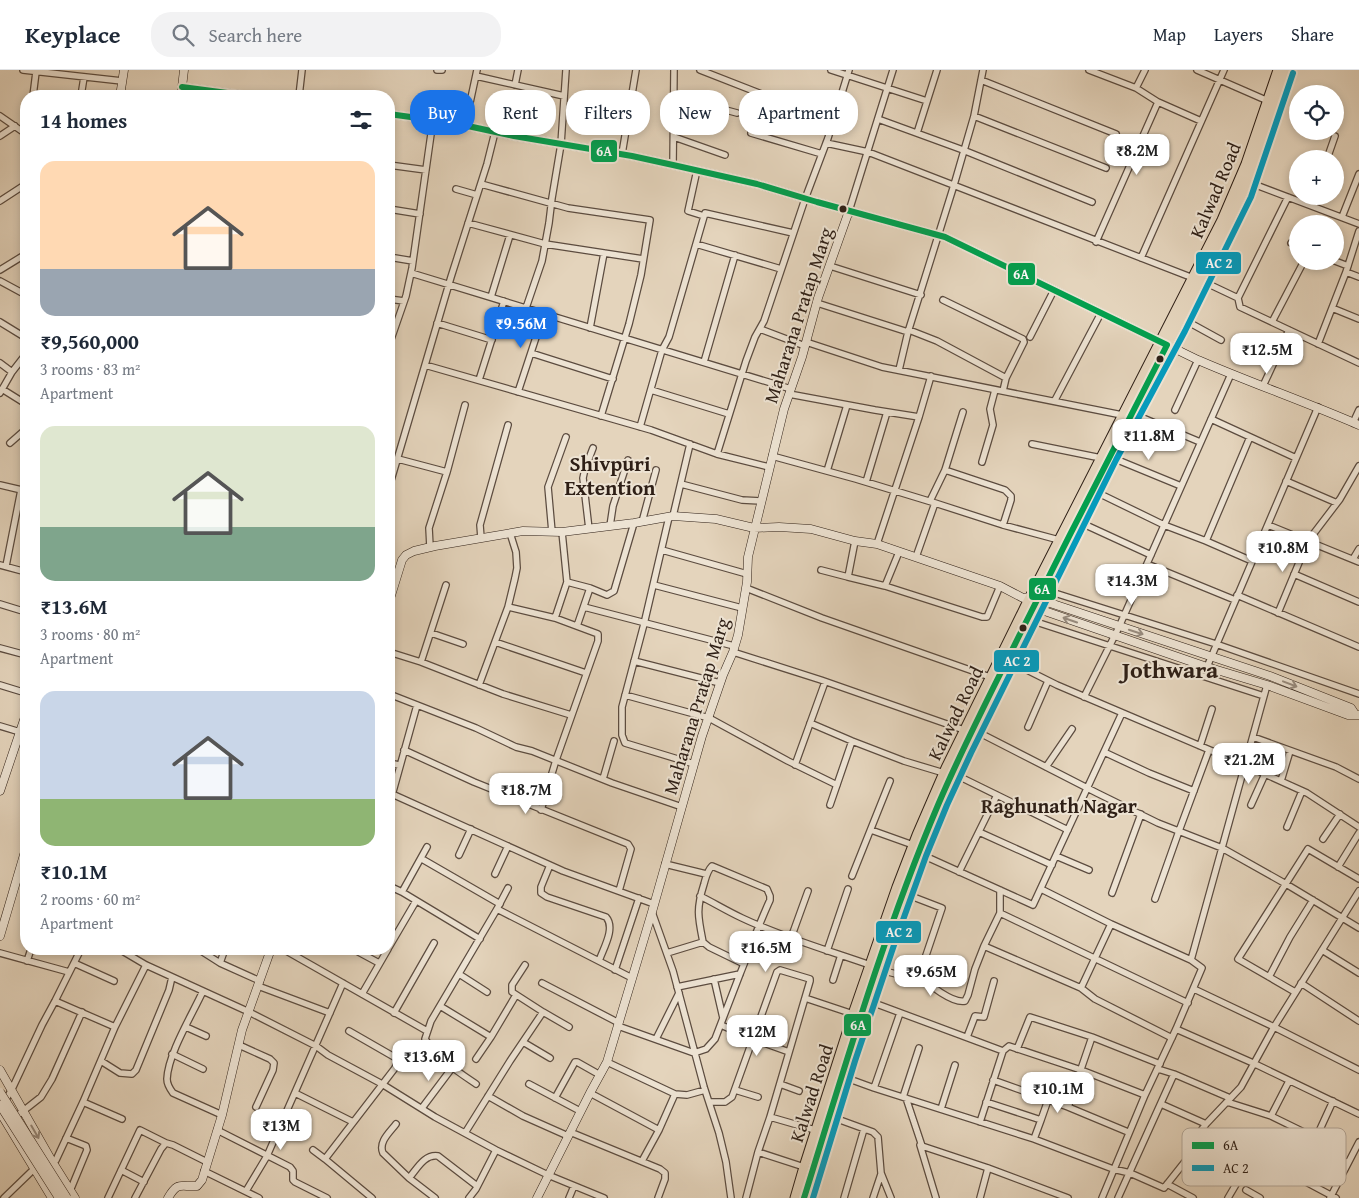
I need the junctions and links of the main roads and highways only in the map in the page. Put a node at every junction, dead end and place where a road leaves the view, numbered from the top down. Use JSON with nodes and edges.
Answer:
{"nodes":[{"id":1,"x":1278,"y":70,"type":"edge"},
{"id":2,"x":1286,"y":70,"type":"edge"},
{"id":3,"x":1239,"y":191,"type":"junction"},
{"id":4,"x":1197,"y":279,"type":"junction"},
{"id":5,"x":1163,"y":343,"type":"junction"},
{"id":6,"x":1104,"y":457,"type":"junction"},
{"id":7,"x":1030,"y":601,"type":"junction"},
{"id":8,"x":968,"y":728,"type":"junction"},
{"id":9,"x":915,"y":849,"type":"junction"},
{"id":10,"x":873,"y":967,"type":"junction"},
{"id":11,"x":795,"y":1198,"type":"edge"},
{"id":12,"x":804,"y":1198,"type":"edge"}],
"edges":[{"from":1,"to":3,"type":"main road","name":"Kalwad Road"},
{"from":2,"to":3,"type":"main road","name":"Kalwad Road"},
{"from":3,"to":4,"type":"main road","name":"Kalwad Road"},
{"from":4,"to":5,"type":"main road","name":"Kalwad Road"},
{"from":4,"to":5,"type":"main road","name":"Kalwad Road"},
{"from":5,"to":6,"type":"main road","name":"Kalwad Road"},
{"from":6,"to":7,"type":"main road","name":"Kalwad Road"},
{"from":6,"to":7,"type":"main road","name":"Kalwad Road"},
{"from":7,"to":8,"type":"main road","name":"Kalwad Road"},
{"from":7,"to":8,"type":"main road","name":"Kalwad Road"},
{"from":8,"to":9,"type":"main road","name":"Kalwad Road"},
{"from":9,"to":10,"type":"main road","name":"Kalwad Road"},
{"from":9,"to":10,"type":"main road","name":"Kalwad Road"},
{"from":10,"to":11,"type":"main road","name":"Kalwad Road"},
{"from":10,"to":12,"type":"main road","name":"Kalwad Road"}]}
